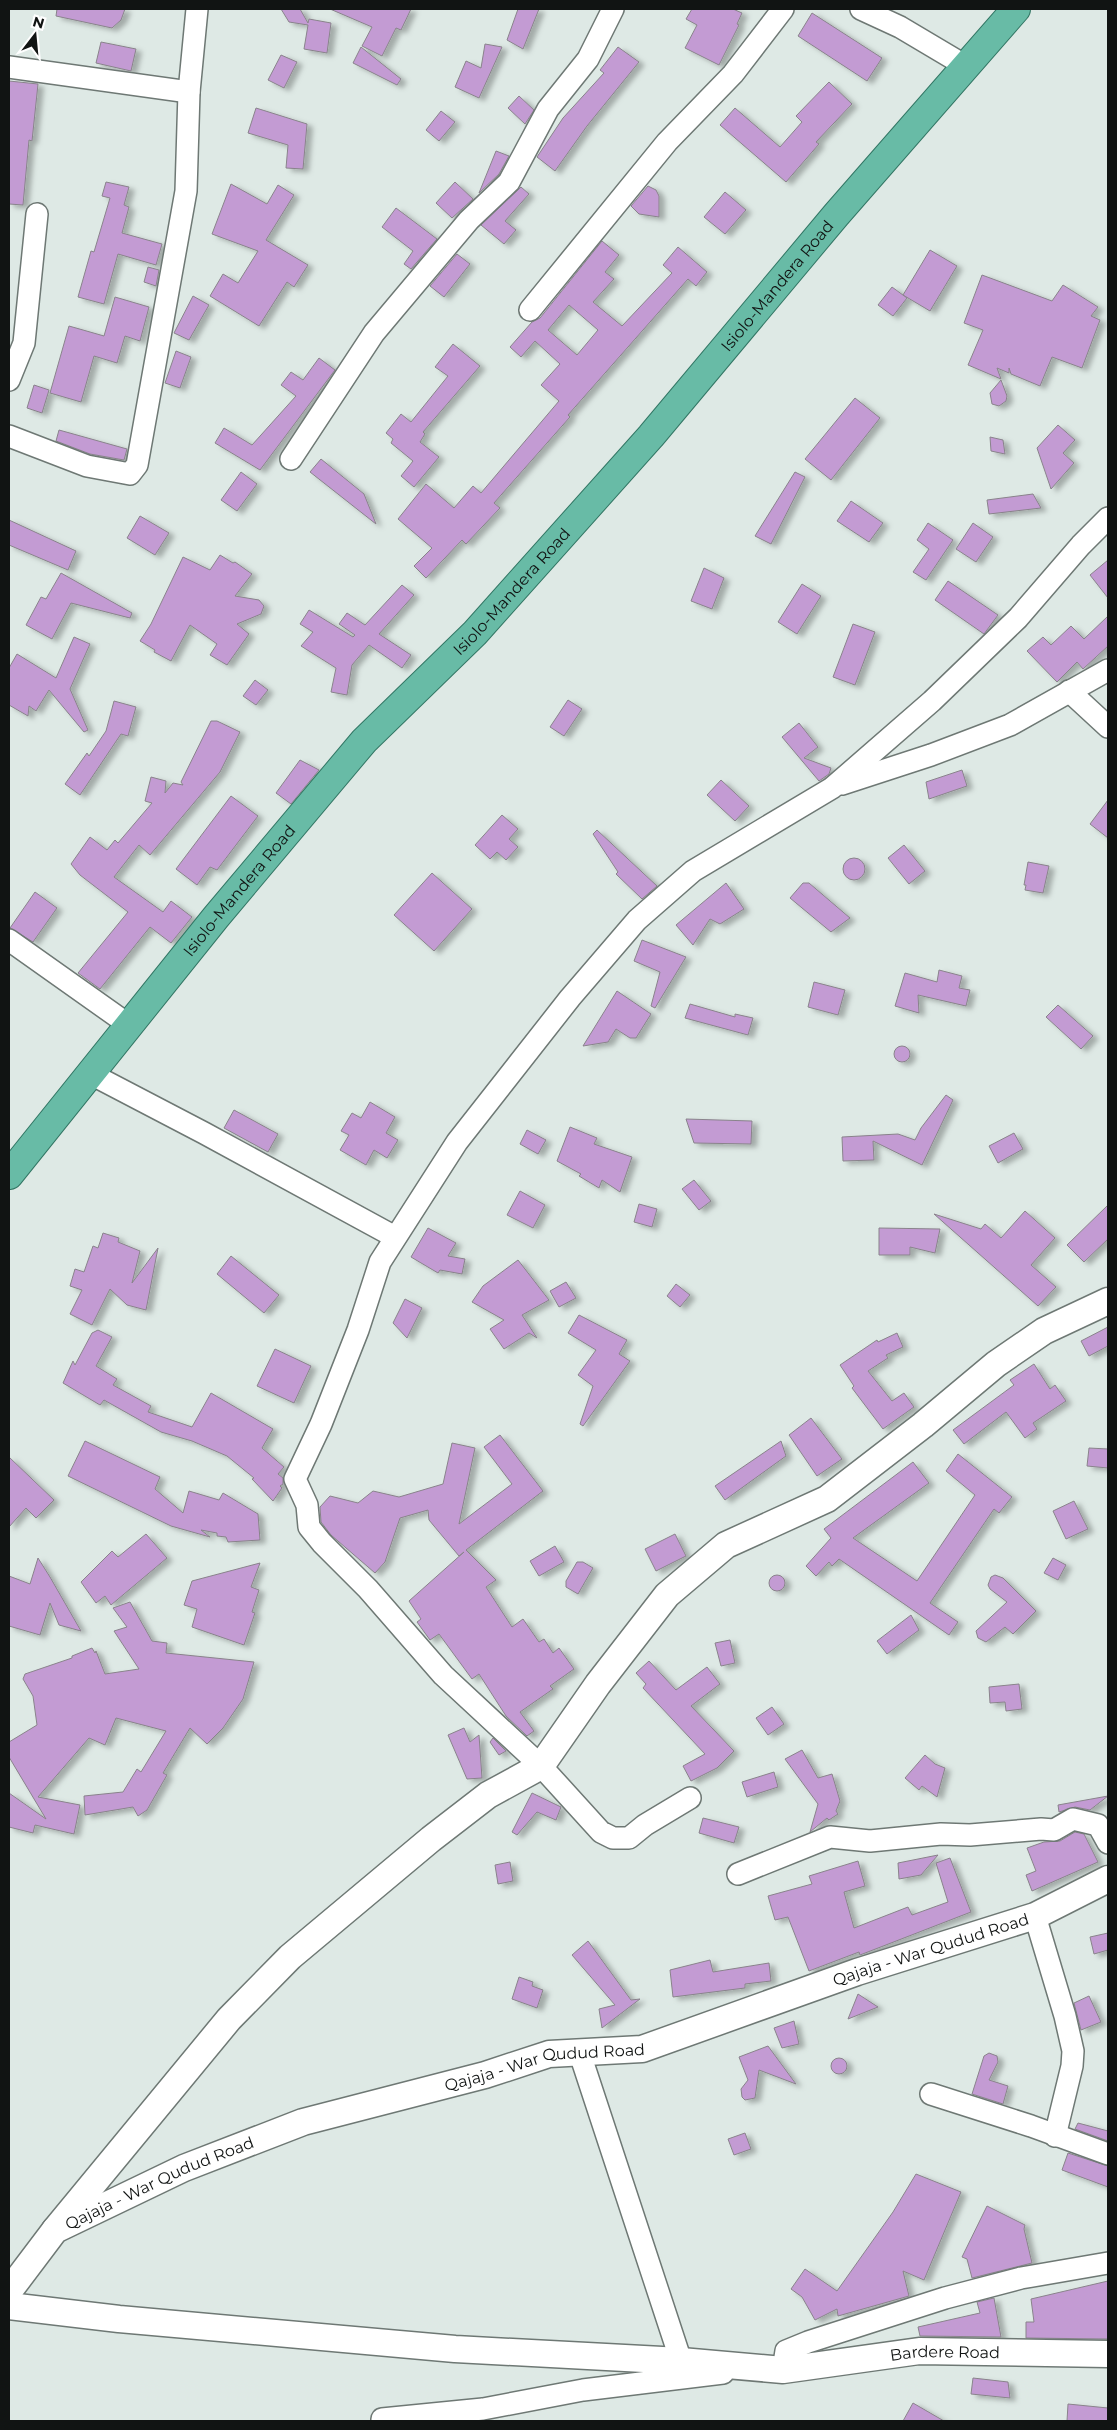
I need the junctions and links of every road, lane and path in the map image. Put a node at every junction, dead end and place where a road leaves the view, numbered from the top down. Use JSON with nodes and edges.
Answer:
{"nodes":[{"id":1,"x":197,"y":9,"type":"edge"},
{"id":2,"x":613,"y":9,"type":"edge"},
{"id":3,"x":783,"y":9,"type":"edge"},
{"id":4,"x":861,"y":9,"type":"edge"},
{"id":5,"x":1016,"y":9,"type":"edge"},
{"id":6,"x":964,"y":65,"type":"junction"},
{"id":7,"x":9,"y":67,"type":"edge"},
{"id":8,"x":189,"y":92,"type":"junction"},
{"id":9,"x":37,"y":214,"type":"dead end"},
{"id":10,"x":530,"y":310,"type":"dead end"},
{"id":11,"x":9,"y":380,"type":"edge"},
{"id":12,"x":9,"y":436,"type":"edge"},
{"id":13,"x":291,"y":459,"type":"dead end"},
{"id":14,"x":1108,"y":518,"type":"edge"},
{"id":15,"x":1108,"y":670,"type":"edge"},
{"id":16,"x":1069,"y":691,"type":"junction"},
{"id":17,"x":1108,"y":727,"type":"edge"},
{"id":18,"x":832,"y":788,"type":"junction"},
{"id":19,"x":9,"y":940,"type":"edge"},
{"id":20,"x":130,"y":1025,"type":"junction"},
{"id":21,"x":91,"y":1074,"type":"junction"},
{"id":22,"x":9,"y":1175,"type":"edge"},
{"id":23,"x":394,"y":1237,"type":"junction"},
{"id":24,"x":1108,"y":1301,"type":"edge"},
{"id":25,"x":541,"y":1766,"type":"junction"},
{"id":26,"x":690,"y":1798,"type":"dead end"},
{"id":27,"x":1108,"y":1843,"type":"edge"},
{"id":28,"x":738,"y":1874,"type":"dead end"},
{"id":29,"x":1108,"y":1879,"type":"edge"},
{"id":30,"x":1035,"y":1916,"type":"junction"},
{"id":31,"x":579,"y":2050,"type":"junction"},
{"id":32,"x":931,"y":2094,"type":"dead end"},
{"id":33,"x":1055,"y":2136,"type":"junction"},
{"id":34,"x":1108,"y":2154,"type":"edge"},
{"id":35,"x":56,"y":2230,"type":"junction"},
{"id":36,"x":1108,"y":2263,"type":"edge"},
{"id":37,"x":9,"y":2291,"type":"edge"},
{"id":38,"x":9,"y":2306,"type":"edge"},
{"id":39,"x":1108,"y":2354,"type":"edge"},
{"id":40,"x":681,"y":2361,"type":"junction"},
{"id":41,"x":780,"y":2370,"type":"junction"},
{"id":42,"x":382,"y":2419,"type":"dead end"}],
"edges":[{"from":1,"to":8,"type":"street"},
{"from":2,"to":13,"type":"street"},
{"from":3,"to":10,"type":"street"},
{"from":4,"to":6,"type":"street"},
{"from":5,"to":6,"type":"highway","name":"Isiolo-Mandera Road"},
{"from":6,"to":20,"type":"highway","name":"Isiolo-Mandera Road"},
{"from":7,"to":8,"type":"street"},
{"from":8,"to":12,"type":"street"},
{"from":9,"to":11,"type":"street"},
{"from":14,"to":18,"type":"street"},
{"from":15,"to":16,"type":"street"},
{"from":16,"to":17,"type":"street"},
{"from":16,"to":18,"type":"street"},
{"from":18,"to":23,"type":"street"},
{"from":19,"to":20,"type":"street"},
{"from":20,"to":21,"type":"highway","name":"Isiolo-Mandera Road"},
{"from":21,"to":22,"type":"highway","name":"Isiolo-Mandera Road"},
{"from":21,"to":23,"type":"street"},
{"from":23,"to":25,"type":"street"},
{"from":24,"to":25,"type":"street"},
{"from":25,"to":26,"type":"street"},
{"from":25,"to":35,"type":"street"},
{"from":27,"to":28,"type":"street"},
{"from":29,"to":30,"type":"street","name":"Qajaja - War Qudud Road"},
{"from":30,"to":31,"type":"street","name":"Qajaja - War Qudud Road"},
{"from":30,"to":33,"type":"street"},
{"from":31,"to":35,"type":"street","name":"Qajaja - War Qudud Road"},
{"from":31,"to":40,"type":"street"},
{"from":32,"to":33,"type":"street"},
{"from":33,"to":34,"type":"street"},
{"from":35,"to":37,"type":"street","name":"Qajaja - War Qudud Road"},
{"from":36,"to":41,"type":"street"},
{"from":38,"to":40,"type":"street","name":"Bardere Road"},
{"from":39,"to":41,"type":"street","name":"Bardere Road"},
{"from":40,"to":41,"type":"street","name":"Bardere Road"},
{"from":41,"to":42,"type":"street"}]}
